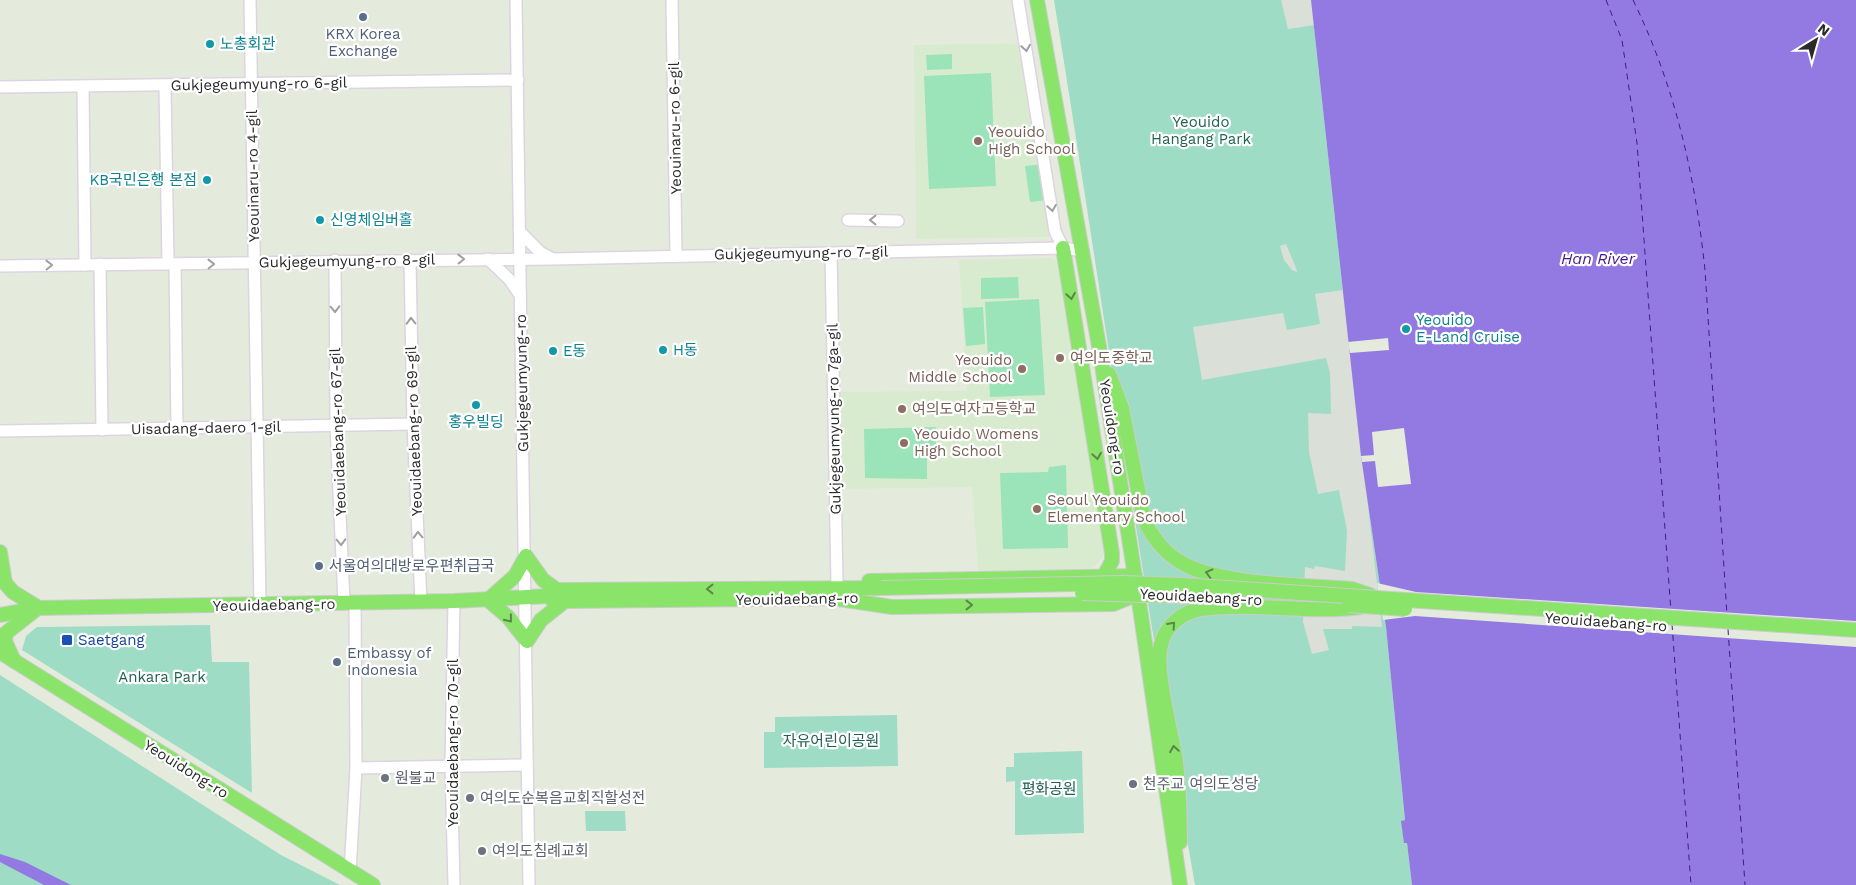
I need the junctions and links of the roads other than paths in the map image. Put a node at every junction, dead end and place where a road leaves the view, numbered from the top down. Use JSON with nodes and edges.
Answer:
{"nodes":[{"id":1,"x":250,"y":0,"type":"edge"},
{"id":2,"x":516,"y":0,"type":"edge"},
{"id":3,"x":672,"y":0,"type":"edge"},
{"id":4,"x":1018,"y":0,"type":"edge"},
{"id":5,"x":1037,"y":0,"type":"edge"},
{"id":6,"x":518,"y":80,"type":"junction"},
{"id":7,"x":252,"y":84,"type":"junction"},
{"id":8,"x":165,"y":86,"type":"junction"},
{"id":9,"x":0,"y":87,"type":"edge"},
{"id":10,"x":83,"y":87,"type":"junction"},
{"id":11,"x":848,"y":220,"type":"dead end"},
{"id":12,"x":898,"y":221,"type":"dead end"},
{"id":13,"x":519,"y":231,"type":"junction"},
{"id":14,"x":1063,"y":248,"type":"junction"},
{"id":15,"x":1083,"y":251,"type":"junction"},
{"id":16,"x":831,"y":253,"type":"junction"},
{"id":17,"x":676,"y":256,"type":"junction"},
{"id":18,"x":520,"y":258,"type":"junction"},
{"id":19,"x":488,"y":259,"type":"junction"},
{"id":20,"x":553,"y":259,"type":"junction"},
{"id":21,"x":335,"y":260,"type":"junction"},
{"id":22,"x":410,"y":260,"type":"junction"},
{"id":23,"x":255,"y":262,"type":"junction"},
{"id":24,"x":100,"y":264,"type":"junction"},
{"id":25,"x":171,"y":264,"type":"junction"},
{"id":26,"x":85,"y":265,"type":"junction"},
{"id":27,"x":0,"y":266,"type":"edge"},
{"id":28,"x":520,"y":296,"type":"junction"},
{"id":29,"x":1099,"y":346,"type":"junction"},
{"id":30,"x":413,"y":424,"type":"junction"},
{"id":31,"x":336,"y":426,"type":"junction"},
{"id":32,"x":257,"y":427,"type":"junction"},
{"id":33,"x":177,"y":429,"type":"junction"},
{"id":34,"x":0,"y":430,"type":"edge"},
{"id":35,"x":102,"y":430,"type":"junction"},
{"id":36,"x":0,"y":552,"type":"edge"},
{"id":37,"x":526,"y":556,"type":"junction"},
{"id":38,"x":1104,"y":576,"type":"junction"},
{"id":39,"x":1135,"y":576,"type":"junction"},
{"id":40,"x":837,"y":584,"type":"junction"},
{"id":41,"x":821,"y":589,"type":"junction"},
{"id":42,"x":883,"y":592,"type":"junction"},
{"id":43,"x":1138,"y":594,"type":"junction"},
{"id":44,"x":557,"y":596,"type":"junction"},
{"id":45,"x":526,"y":597,"type":"junction"},
{"id":46,"x":834,"y":598,"type":"junction"},
{"id":47,"x":488,"y":600,"type":"junction"},
{"id":48,"x":454,"y":601,"type":"junction"},
{"id":49,"x":421,"y":602,"type":"junction"},
{"id":50,"x":1374,"y":602,"type":"junction"},
{"id":51,"x":350,"y":603,"type":"junction"},
{"id":52,"x":1113,"y":604,"type":"junction"},
{"id":53,"x":260,"y":605,"type":"junction"},
{"id":54,"x":39,"y":608,"type":"junction"},
{"id":55,"x":0,"y":615,"type":"edge"},
{"id":56,"x":1141,"y":615,"type":"junction"},
{"id":57,"x":1856,"y":630,"type":"edge"},
{"id":58,"x":1856,"y":638,"type":"edge"},
{"id":59,"x":527,"y":641,"type":"junction"},
{"id":60,"x":0,"y":652,"type":"edge"},
{"id":61,"x":15,"y":662,"type":"junction"},
{"id":62,"x":451,"y":765,"type":"junction"},
{"id":63,"x":526,"y":765,"type":"junction"},
{"id":64,"x":356,"y":768,"type":"junction"},
{"id":65,"x":350,"y":872,"type":"junction"},
{"id":66,"x":373,"y":885,"type":"edge"},
{"id":67,"x":454,"y":885,"type":"edge"},
{"id":68,"x":529,"y":885,"type":"edge"},
{"id":69,"x":1180,"y":885,"type":"edge"}],
"edges":[{"from":1,"to":7,"type":"street","name":"Yeouinaru-ro 4-gil"},
{"from":2,"to":6,"type":"street","name":"Gukjegeumyung-ro"},
{"from":3,"to":17,"type":"street","name":"Yeouinaru-ro 6-gil"},
{"from":4,"to":14,"type":"street","one_way":true},
{"from":5,"to":15,"type":"main road","name":"Yeouidong-ro"},
{"from":6,"to":7,"type":"street","name":"Gukjegeumyung-ro 6-gil"},
{"from":6,"to":13,"type":"street","name":"Gukjegeumyung-ro"},
{"from":7,"to":8,"type":"street","name":"Gukjegeumyung-ro 6-gil"},
{"from":7,"to":23,"type":"street","name":"Yeouinaru-ro 4-gil"},
{"from":8,"to":10,"type":"street","name":"Gukjegeumyung-ro 6-gil"},
{"from":8,"to":25,"type":"street"},
{"from":9,"to":10,"type":"street","name":"Gukjegeumyung-ro 6-gil"},
{"from":10,"to":26,"type":"street"},
{"from":12,"to":11,"type":"street","one_way":true},
{"from":13,"to":18,"type":"street","name":"Gukjegeumyung-ro"},
{"from":13,"to":20,"type":"street"},
{"from":14,"to":15,"type":"street","name":"Gukjegeumyung-ro 7-gil"},
{"from":14,"to":16,"type":"street","name":"Gukjegeumyung-ro 7-gil"},
{"from":14,"to":38,"type":"main road","one_way":true},
{"from":15,"to":29,"type":"main road","name":"Yeouidong-ro"},
{"from":16,"to":17,"type":"street","name":"Gukjegeumyung-ro 7-gil"},
{"from":16,"to":40,"type":"street","name":"Gukjegeumyung-ro 7ga-gil"},
{"from":17,"to":20,"type":"street","name":"Gukjegeumyung-ro 7-gil"},
{"from":18,"to":19,"type":"street","name":"Gukjegeumyung-ro 8-gil"},
{"from":18,"to":20,"type":"street","name":"Gukjegeumyung-ro 7-gil"},
{"from":18,"to":28,"type":"street","name":"Gukjegeumyung-ro"},
{"from":22,"to":19,"type":"street","name":"Gukjegeumyung-ro 8-gil","one_way":true},
{"from":19,"to":28,"type":"street"},
{"from":21,"to":22,"type":"street","name":"Gukjegeumyung-ro 8-gil"},
{"from":21,"to":23,"type":"street","name":"Gukjegeumyung-ro 8-gil"},
{"from":21,"to":31,"type":"street","name":"Yeouidaebang-ro 67-gil","one_way":true},
{"from":30,"to":22,"type":"street","name":"Yeouidaebang-ro 69-gil","one_way":true},
{"from":25,"to":23,"type":"street","name":"Gukjegeumyung-ro 8-gil","one_way":true},
{"from":23,"to":32,"type":"street","name":"Yeouinaru-ro 4-gil"},
{"from":24,"to":25,"type":"street","name":"Gukjegeumyung-ro 8-gil"},
{"from":24,"to":26,"type":"street","name":"Gukjegeumyung-ro 8-gil"},
{"from":24,"to":35,"type":"street"},
{"from":25,"to":33,"type":"street"},
{"from":27,"to":26,"type":"street","name":"Gukjegeumyung-ro 8-gil","one_way":true},
{"from":28,"to":37,"type":"street","name":"Gukjegeumyung-ro"},
{"from":29,"to":39,"type":"main road","name":"Yeouidong-ro"},
{"from":50,"to":29,"type":"main road","one_way":true},
{"from":30,"to":31,"type":"street","name":"Uisadang-daero 1-gil"},
{"from":49,"to":30,"type":"street","name":"Yeouidaebang-ro 69-gil","one_way":true},
{"from":31,"to":32,"type":"street","name":"Uisadang-daero 1-gil"},
{"from":31,"to":51,"type":"street","name":"Yeouidaebang-ro 67-gil","one_way":true},
{"from":32,"to":33,"type":"street","name":"Uisadang-daero 1-gil"},
{"from":32,"to":53,"type":"street","name":"Yeouinaru-ro 4-gil"},
{"from":33,"to":35,"type":"street","name":"Uisadang-daero 1-gil"},
{"from":34,"to":35,"type":"street","name":"Uisadang-daero 1-gil"},
{"from":36,"to":54,"type":"main road"},
{"from":37,"to":44,"type":"main road"},
{"from":37,"to":45,"type":"street","name":"Gukjegeumyung-ro"},
{"from":37,"to":47,"type":"main road"},
{"from":38,"to":39,"type":"main road"},
{"from":38,"to":40,"type":"main road"},
{"from":39,"to":43,"type":"main road","name":"Yeouidong-ro"},
{"from":40,"to":41,"type":"main road"},
{"from":41,"to":42,"type":"main road","name":"Yeouidaebang-ro"},
{"from":41,"to":44,"type":"main road","name":"Yeouidaebang-ro","one_way":true},
{"from":42,"to":46,"type":"main road","name":"Yeouidaebang-ro"},
{"from":42,"to":50,"type":"main road","name":"Yeouidaebang-ro","bridge":true},
{"from":43,"to":52,"type":"main road"},
{"from":43,"to":56,"type":"main road","name":"Yeouidong-ro"},
{"from":44,"to":45,"type":"main road","name":"Yeouidaebang-ro"},
{"from":44,"to":46,"type":"main road","name":"Yeouidaebang-ro"},
{"from":44,"to":59,"type":"main road"},
{"from":45,"to":47,"type":"main road","name":"Yeouidaebang-ro"},
{"from":45,"to":59,"type":"street","name":"Gukjegeumyung-ro"},
{"from":46,"to":52,"type":"main road","one_way":true},
{"from":47,"to":48,"type":"main road","name":"Yeouidaebang-ro"},
{"from":47,"to":59,"type":"main road","one_way":true},
{"from":48,"to":49,"type":"main road","name":"Yeouidaebang-ro"},
{"from":48,"to":62,"type":"street","name":"Yeouidaebang-ro 70-gil"},
{"from":49,"to":51,"type":"main road","name":"Yeouidaebang-ro"},
{"from":50,"to":57,"type":"main road","bridge":true},
{"from":50,"to":58,"type":"main road","name":"Yeouidaebang-ro","bridge":true},
{"from":69,"to":50,"type":"main road","one_way":true,"bridge":true},
{"from":51,"to":53,"type":"main road","name":"Yeouidaebang-ro"},
{"from":51,"to":64,"type":"street","name":"Yeouidaebang-ro 67-gil"},
{"from":52,"to":56,"type":"main road"},
{"from":53,"to":54,"type":"main road","name":"Yeouidaebang-ro"},
{"from":54,"to":55,"type":"main road","name":"Yeouidaebang-ro"},
{"from":54,"to":61,"type":"main road"},
{"from":56,"to":69,"type":"main road","name":"Yeouidong-ro"},
{"from":59,"to":63,"type":"street","name":"Gukjegeumyung-ro"},
{"from":60,"to":61,"type":"main road","name":"Yeouidong-ro"},
{"from":61,"to":65,"type":"main road","name":"Yeouidong-ro"},
{"from":62,"to":63,"type":"street"},
{"from":62,"to":64,"type":"street"},
{"from":62,"to":67,"type":"street","name":"Yeouidaebang-ro 70-gil"},
{"from":63,"to":68,"type":"street","name":"Gukjegeumyung-ro"},
{"from":64,"to":65,"type":"street","name":"Yeouidaebang-ro 67-gil"},
{"from":65,"to":66,"type":"main road","name":"Yeouidong-ro"}]}
